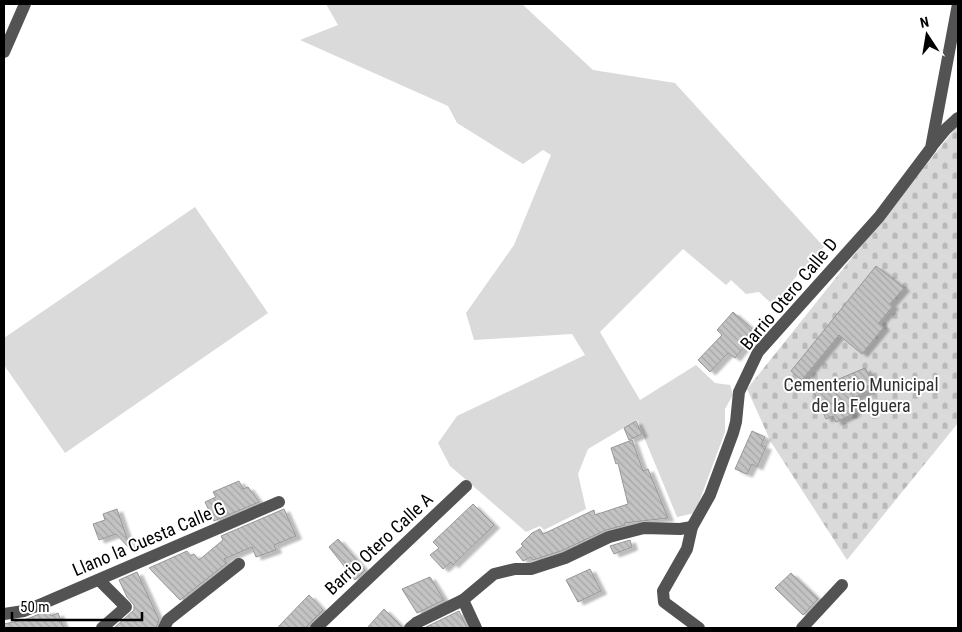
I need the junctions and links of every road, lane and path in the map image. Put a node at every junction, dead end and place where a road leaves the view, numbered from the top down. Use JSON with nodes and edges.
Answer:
{"nodes":[{"id":1,"x":25,"y":4,"type":"edge"},
{"id":2,"x":958,"y":4,"type":"edge"},
{"id":3,"x":4,"y":52,"type":"edge"},
{"id":4,"x":958,"y":118,"type":"edge"},
{"id":5,"x":931,"y":148,"type":"junction"},
{"id":6,"x":466,"y":486,"type":"dead end"},
{"id":7,"x":279,"y":502,"type":"dead end"},
{"id":8,"x":692,"y":526,"type":"junction"},
{"id":9,"x":239,"y":564,"type":"dead end"},
{"id":10,"x":99,"y":580,"type":"junction"},
{"id":11,"x":842,"y":585,"type":"dead end"},
{"id":12,"x":464,"y":600,"type":"junction"},
{"id":13,"x":4,"y":614,"type":"edge"},
{"id":14,"x":102,"y":628,"type":"edge"},
{"id":15,"x":164,"y":628,"type":"edge"},
{"id":16,"x":316,"y":628,"type":"edge"},
{"id":17,"x":410,"y":628,"type":"edge"},
{"id":18,"x":476,"y":628,"type":"edge"},
{"id":19,"x":699,"y":628,"type":"edge"},
{"id":20,"x":802,"y":628,"type":"edge"}],
"edges":[{"from":1,"to":3,"type":"street"},
{"from":2,"to":5,"type":"street","name":"Barrio Otero Calle D"},
{"from":4,"to":5,"type":"street"},
{"from":5,"to":8,"type":"street","name":"Barrio Otero Calle D"},
{"from":6,"to":16,"type":"street","name":"Barrio Otero Calle A"},
{"from":7,"to":10,"type":"street","name":"Llano la Cuesta Calle G"},
{"from":8,"to":12,"type":"street"},
{"from":8,"to":19,"type":"street","name":"Barrio Otero Calle D"},
{"from":9,"to":15,"type":"street"},
{"from":10,"to":13,"type":"street","name":"Llano la Cuesta Calle G"},
{"from":10,"to":14,"type":"street"},
{"from":11,"to":20,"type":"street"},
{"from":12,"to":17,"type":"street"},
{"from":12,"to":18,"type":"street"}]}
